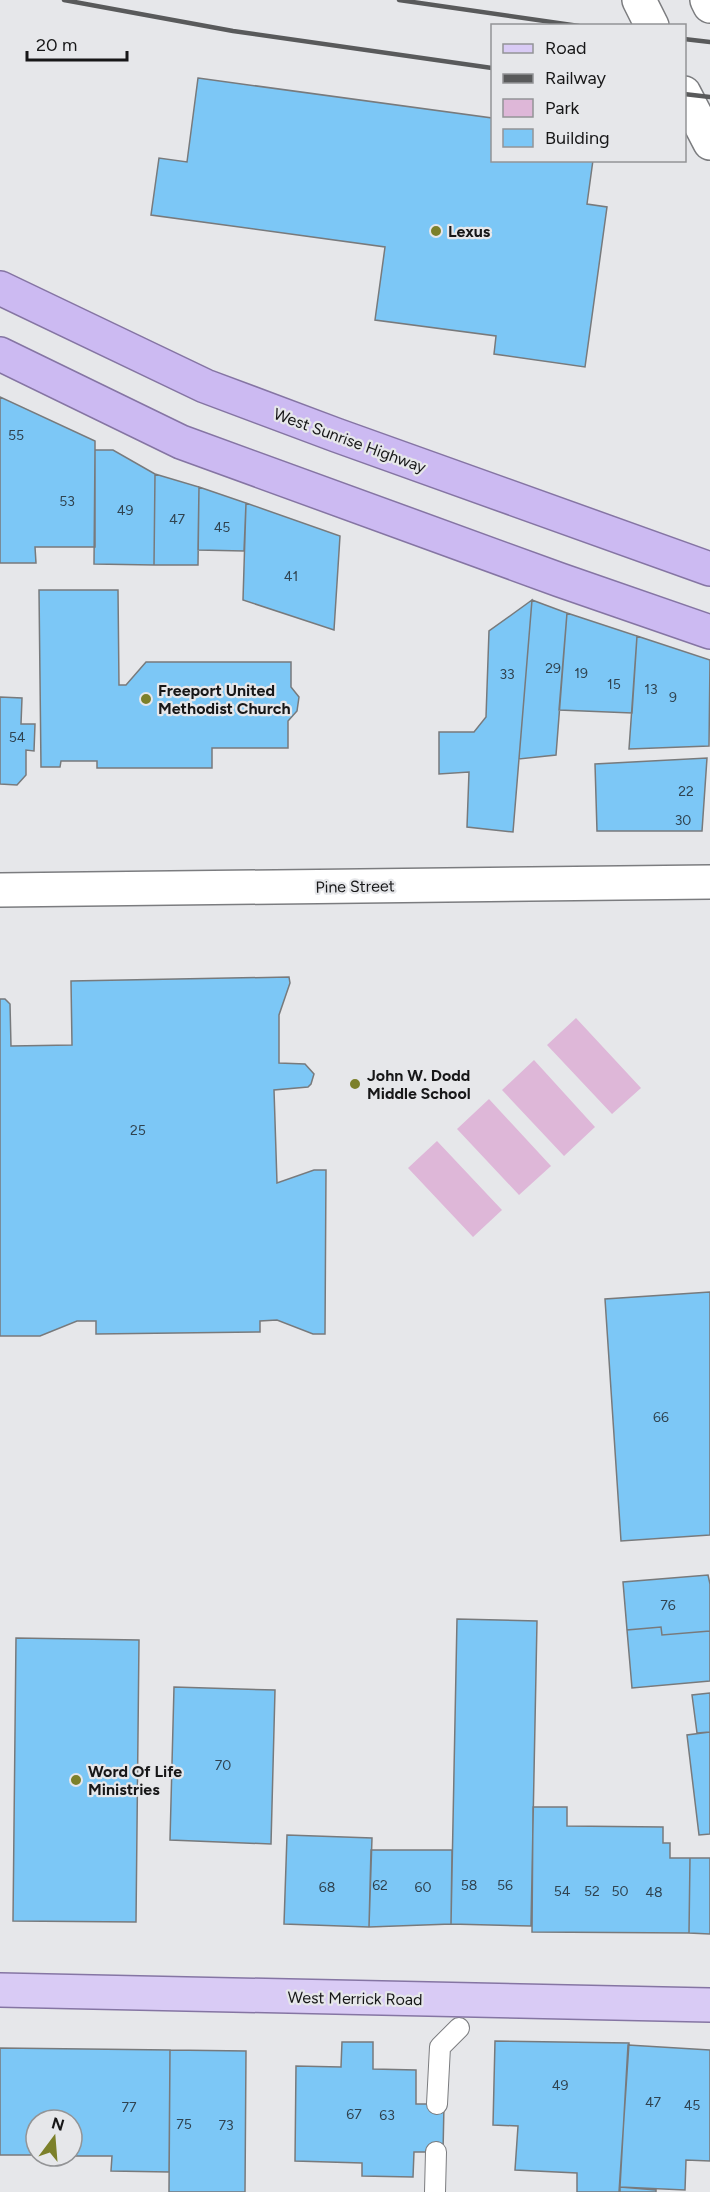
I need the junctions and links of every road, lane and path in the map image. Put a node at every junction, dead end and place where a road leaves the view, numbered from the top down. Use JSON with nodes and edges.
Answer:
{"nodes":[{"id":1,"x":639,"y":0,"type":"edge"},
{"id":2,"x":708,"y":0,"type":"edge"},
{"id":3,"x":710,"y":6,"type":"edge"},
{"id":4,"x":651,"y":24,"type":"edge"},
{"id":5,"x":686,"y":97,"type":"edge"},
{"id":6,"x":710,"y":143,"type":"edge"},
{"id":7,"x":0,"y":288,"type":"edge"},
{"id":8,"x":0,"y":354,"type":"edge"},
{"id":9,"x":710,"y":568,"type":"edge"},
{"id":10,"x":710,"y":632,"type":"edge"},
{"id":11,"x":710,"y":882,"type":"edge"},
{"id":12,"x":0,"y":890,"type":"edge"},
{"id":13,"x":0,"y":1990,"type":"edge"},
{"id":14,"x":710,"y":2005,"type":"edge"},
{"id":15,"x":459,"y":2028,"type":"dead end"},
{"id":16,"x":437,"y":2104,"type":"dead end"},
{"id":17,"x":436,"y":2152,"type":"dead end"},
{"id":18,"x":435,"y":2192,"type":"edge"}],
"edges":[{"from":1,"to":4,"type":"street"},
{"from":2,"to":3,"type":"street"},
{"from":5,"to":6,"type":"street"},
{"from":7,"to":9,"type":"highway","name":"West Sunrise Highway"},
{"from":8,"to":10,"type":"highway"},
{"from":11,"to":12,"type":"street","name":"Pine Street"},
{"from":13,"to":14,"type":"main road","name":"West Merrick Road"},
{"from":15,"to":16,"type":"lane"},
{"from":17,"to":18,"type":"lane"}]}
